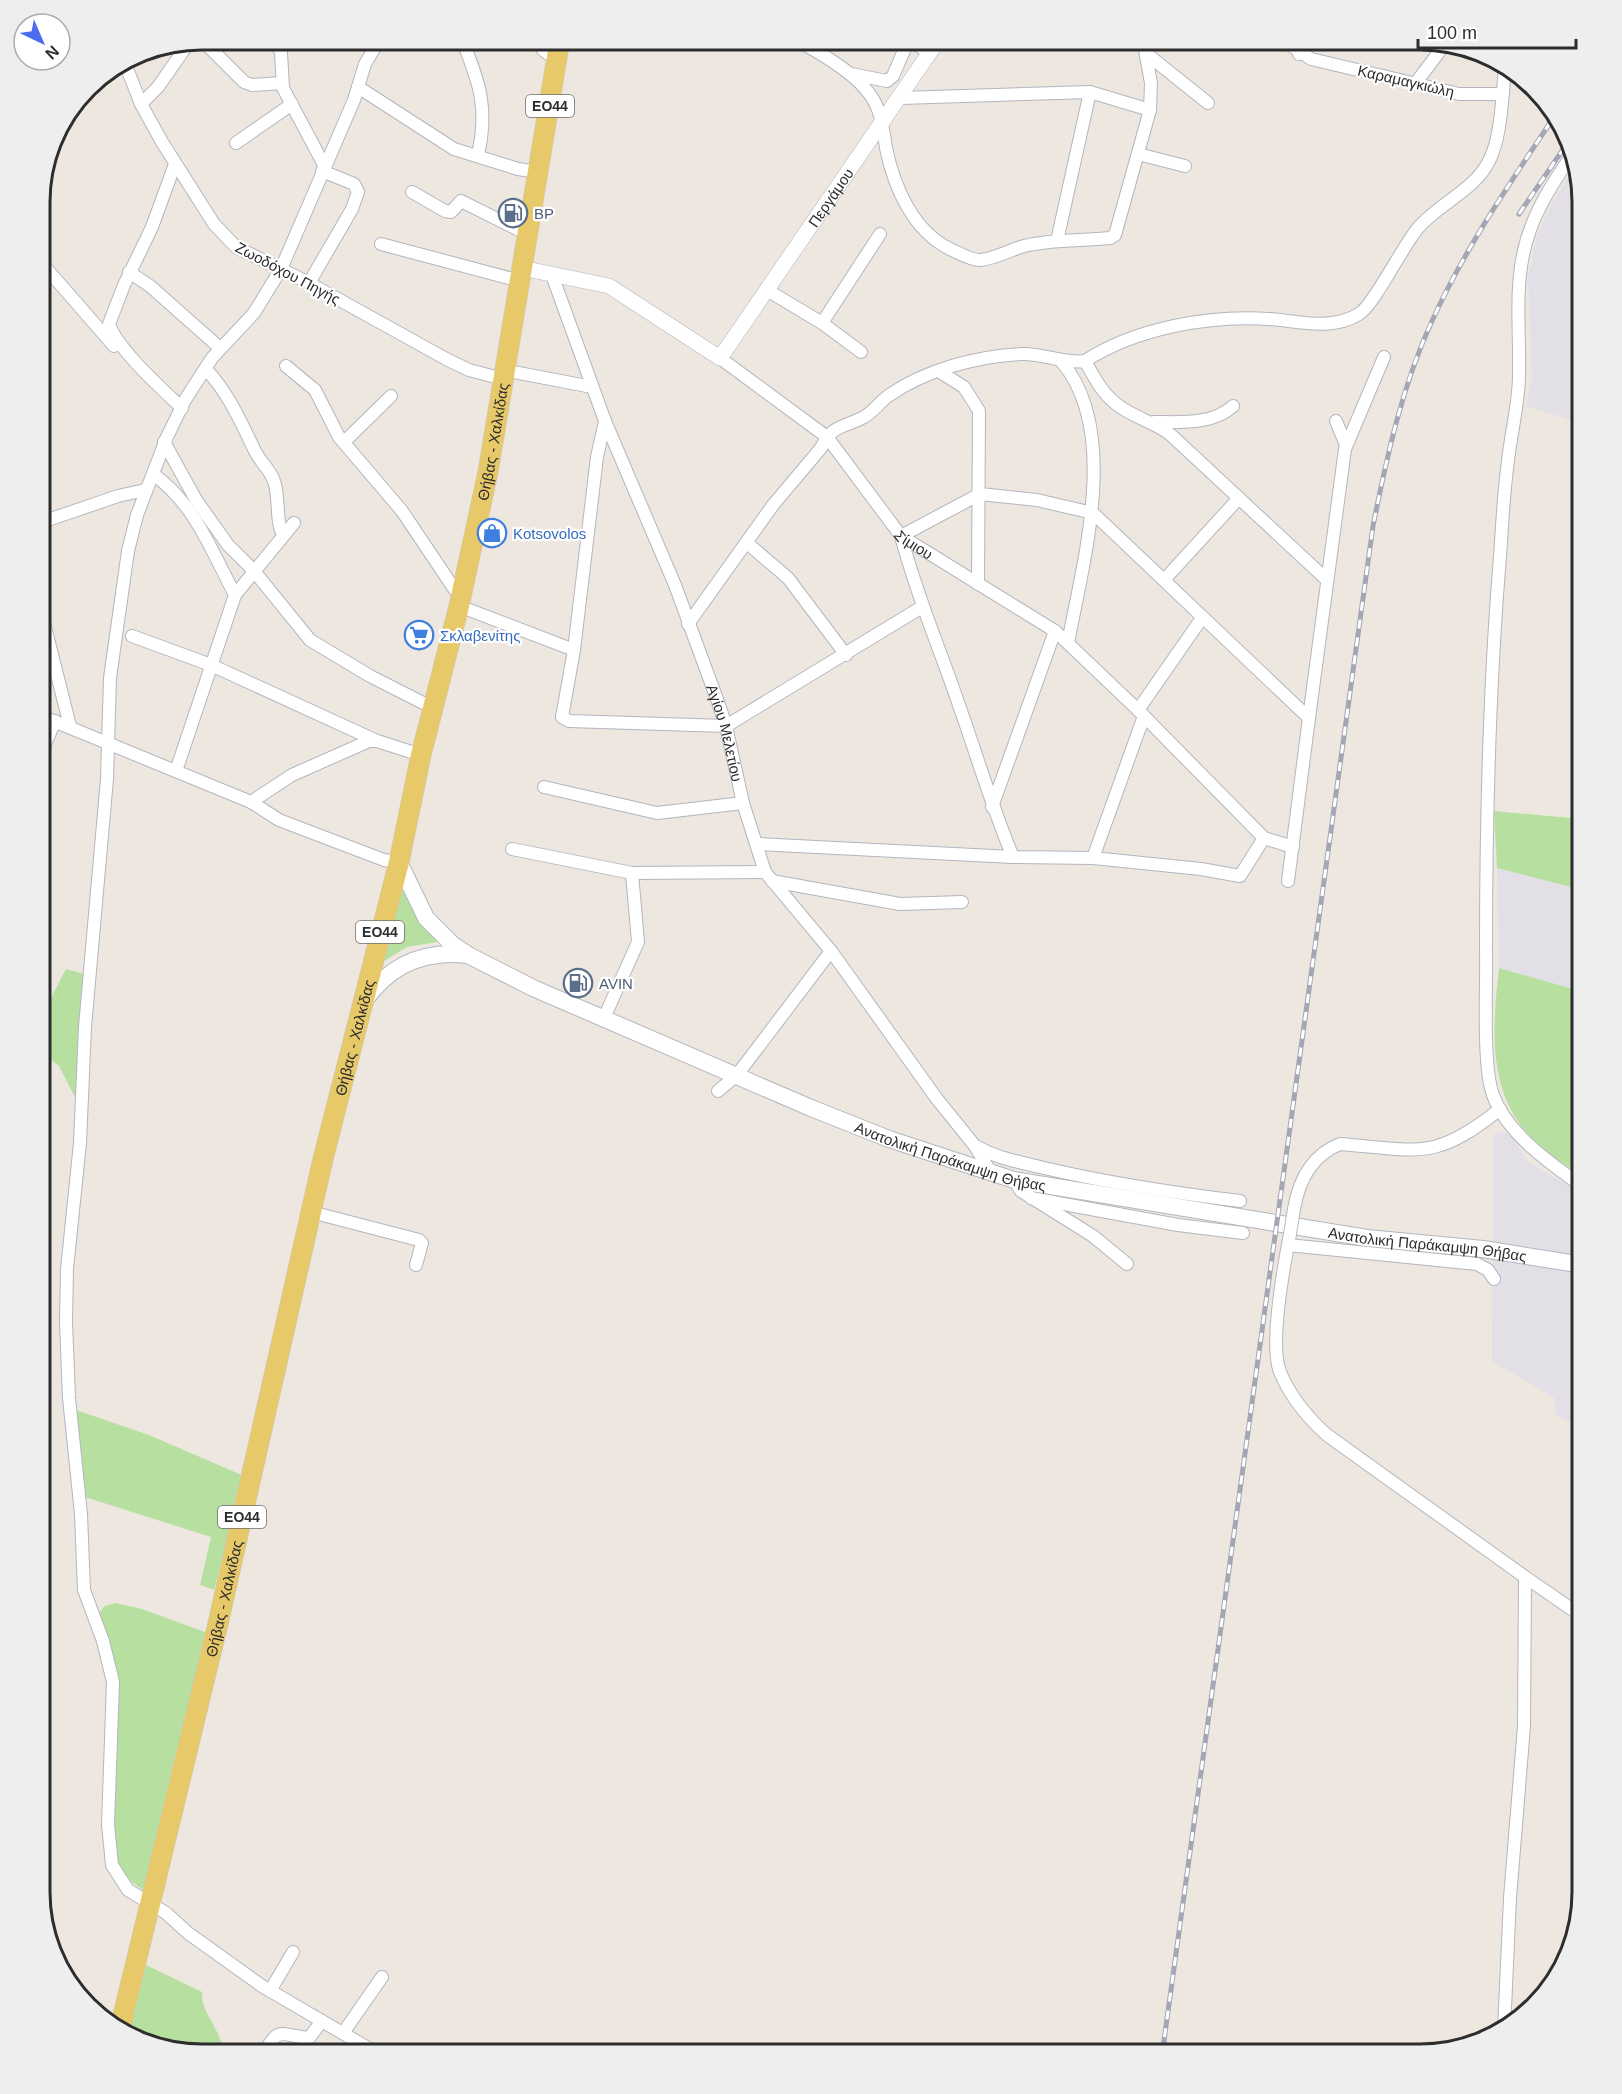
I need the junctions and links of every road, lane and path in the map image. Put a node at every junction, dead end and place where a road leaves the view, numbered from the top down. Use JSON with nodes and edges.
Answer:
{"nodes":[{"id":1,"x":212,"y":50,"type":"edge"},
{"id":2,"x":280,"y":50,"type":"edge"},
{"id":3,"x":373,"y":50,"type":"edge"},
{"id":4,"x":466,"y":50,"type":"edge"},
{"id":5,"x":543,"y":50,"type":"edge"},
{"id":6,"x":558,"y":50,"type":"edge"},
{"id":7,"x":811,"y":50,"type":"edge"},
{"id":8,"x":904,"y":50,"type":"edge"},
{"id":9,"x":925,"y":50,"type":"edge"},
{"id":10,"x":931,"y":50,"type":"edge"},
{"id":11,"x":1146,"y":50,"type":"edge"},
{"id":12,"x":1294,"y":50,"type":"edge"},
{"id":13,"x":1301,"y":50,"type":"edge"},
{"id":14,"x":183,"y":51,"type":"edge"},
{"id":15,"x":1440,"y":51,"type":"edge"},
{"id":16,"x":929,"y":53,"type":"junction"},
{"id":17,"x":1299,"y":54,"type":"junction"},
{"id":18,"x":1148,"y":55,"type":"junction"},
{"id":19,"x":557,"y":60,"type":"junction"},
{"id":20,"x":127,"y":69,"type":"edge"},
{"id":21,"x":847,"y":73,"type":"junction"},
{"id":22,"x":1505,"y":76,"type":"edge"},
{"id":23,"x":282,"y":83,"type":"junction"},
{"id":24,"x":1415,"y":84,"type":"junction"},
{"id":25,"x":358,"y":87,"type":"junction"},
{"id":26,"x":1090,"y":92,"type":"junction"},
{"id":27,"x":1503,"y":94,"type":"junction"},
{"id":28,"x":901,"y":98,"type":"junction"},
{"id":29,"x":1208,"y":103,"type":"dead end"},
{"id":30,"x":141,"y":104,"type":"junction"},
{"id":31,"x":292,"y":104,"type":"junction"},
{"id":32,"x":1150,"y":110,"type":"junction"},
{"id":33,"x":884,"y":124,"type":"junction"},
{"id":34,"x":236,"y":143,"type":"dead end"},
{"id":35,"x":1138,"y":154,"type":"junction"},
{"id":36,"x":478,"y":155,"type":"junction"},
{"id":37,"x":1567,"y":162,"type":"edge"},
{"id":38,"x":176,"y":164,"type":"junction"},
{"id":39,"x":1185,"y":166,"type":"dead end"},
{"id":40,"x":323,"y":168,"type":"junction"},
{"id":41,"x":538,"y":172,"type":"junction"},
{"id":42,"x":412,"y":192,"type":"dead end"},
{"id":43,"x":527,"y":234,"type":"junction"},
{"id":44,"x":880,"y":234,"type":"dead end"},
{"id":45,"x":1057,"y":240,"type":"junction"},
{"id":46,"x":381,"y":244,"type":"dead end"},
{"id":47,"x":281,"y":269,"type":"junction"},
{"id":48,"x":129,"y":272,"type":"junction"},
{"id":49,"x":50,"y":273,"type":"edge"},
{"id":50,"x":521,"y":274,"type":"junction"},
{"id":51,"x":552,"y":275,"type":"junction"},
{"id":52,"x":309,"y":283,"type":"junction"},
{"id":53,"x":767,"y":290,"type":"junction"},
{"id":54,"x":822,"y":323,"type":"junction"},
{"id":55,"x":220,"y":348,"type":"junction"},
{"id":56,"x":861,"y":352,"type":"dead end"},
{"id":57,"x":1384,"y":357,"type":"dead end"},
{"id":58,"x":720,"y":358,"type":"junction"},
{"id":59,"x":1061,"y":361,"type":"junction"},
{"id":60,"x":1085,"y":361,"type":"junction"},
{"id":61,"x":286,"y":366,"type":"dead end"},
{"id":62,"x":206,"y":369,"type":"junction"},
{"id":63,"x":940,"y":372,"type":"junction"},
{"id":64,"x":503,"y":375,"type":"junction"},
{"id":65,"x":592,"y":387,"type":"junction"},
{"id":66,"x":391,"y":396,"type":"dead end"},
{"id":67,"x":1233,"y":406,"type":"dead end"},
{"id":68,"x":180,"y":411,"type":"junction"},
{"id":69,"x":605,"y":421,"type":"junction"},
{"id":70,"x":1336,"y":421,"type":"dead end"},
{"id":71,"x":1154,"y":422,"type":"junction"},
{"id":72,"x":827,"y":437,"type":"junction"},
{"id":73,"x":164,"y":442,"type":"junction"},
{"id":74,"x":344,"y":442,"type":"junction"},
{"id":75,"x":1346,"y":445,"type":"junction"},
{"id":76,"x":153,"y":474,"type":"junction"},
{"id":77,"x":145,"y":490,"type":"junction"},
{"id":78,"x":980,"y":494,"type":"junction"},
{"id":79,"x":1239,"y":498,"type":"junction"},
{"id":80,"x":1093,"y":513,"type":"junction"},
{"id":81,"x":50,"y":519,"type":"edge"},
{"id":82,"x":294,"y":523,"type":"dead end"},
{"id":83,"x":284,"y":535,"type":"junction"},
{"id":84,"x":901,"y":536,"type":"junction"},
{"id":85,"x":747,"y":543,"type":"junction"},
{"id":86,"x":254,"y":571,"type":"junction"},
{"id":87,"x":1326,"y":579,"type":"junction"},
{"id":88,"x":1164,"y":580,"type":"junction"},
{"id":89,"x":978,"y":584,"type":"junction"},
{"id":90,"x":235,"y":595,"type":"junction"},
{"id":91,"x":460,"y":603,"type":"junction"},
{"id":92,"x":922,"y":607,"type":"junction"},
{"id":93,"x":1202,"y":618,"type":"junction"},
{"id":94,"x":688,"y":624,"type":"junction"},
{"id":95,"x":1055,"y":631,"type":"junction"},
{"id":96,"x":132,"y":636,"type":"dead end"},
{"id":97,"x":1068,"y":644,"type":"junction"},
{"id":98,"x":50,"y":647,"type":"edge"},
{"id":99,"x":574,"y":650,"type":"junction"},
{"id":100,"x":846,"y":655,"type":"junction"},
{"id":101,"x":211,"y":665,"type":"junction"},
{"id":102,"x":433,"y":708,"type":"junction"},
{"id":103,"x":1141,"y":713,"type":"junction"},
{"id":104,"x":1309,"y":718,"type":"junction"},
{"id":105,"x":50,"y":719,"type":"edge"},
{"id":106,"x":54,"y":721,"type":"junction"},
{"id":107,"x":70,"y":726,"type":"junction"},
{"id":108,"x":726,"y":726,"type":"junction"},
{"id":109,"x":50,"y":731,"type":"edge"},
{"id":110,"x":377,"y":741,"type":"junction"},
{"id":111,"x":109,"y":744,"type":"junction"},
{"id":112,"x":421,"y":755,"type":"junction"},
{"id":113,"x":176,"y":771,"type":"junction"},
{"id":114,"x":544,"y":787,"type":"dead end"},
{"id":115,"x":251,"y":802,"type":"junction"},
{"id":116,"x":743,"y":803,"type":"junction"},
{"id":117,"x":992,"y":807,"type":"junction"},
{"id":118,"x":1264,"y":838,"type":"junction"},
{"id":119,"x":757,"y":844,"type":"junction"},
{"id":120,"x":1293,"y":847,"type":"junction"},
{"id":121,"x":512,"y":849,"type":"dead end"},
{"id":122,"x":1013,"y":857,"type":"junction"},
{"id":123,"x":1093,"y":858,"type":"junction"},
{"id":124,"x":399,"y":862,"type":"junction"},
{"id":125,"x":632,"y":873,"type":"junction"},
{"id":126,"x":769,"y":876,"type":"junction"},
{"id":127,"x":1288,"y":881,"type":"dead end"},
{"id":128,"x":962,"y":902,"type":"dead end"},
{"id":129,"x":831,"y":951,"type":"junction"},
{"id":130,"x":470,"y":956,"type":"junction"},
{"id":131,"x":362,"y":1003,"type":"junction"},
{"id":132,"x":604,"y":1018,"type":"junction"},
{"id":133,"x":737,"y":1075,"type":"junction"},
{"id":134,"x":718,"y":1090,"type":"dead end"},
{"id":135,"x":1500,"y":1108,"type":"junction"},
{"id":136,"x":975,"y":1146,"type":"junction"},
{"id":137,"x":992,"y":1173,"type":"junction"},
{"id":138,"x":1572,"y":1178,"type":"edge"},
{"id":139,"x":1014,"y":1180,"type":"junction"},
{"id":140,"x":1031,"y":1198,"type":"junction"},
{"id":141,"x":1240,"y":1201,"type":"dead end"},
{"id":142,"x":311,"y":1212,"type":"junction"},
{"id":143,"x":1243,"y":1233,"type":"dead end"},
{"id":144,"x":1289,"y":1240,"type":"junction"},
{"id":145,"x":1572,"y":1263,"type":"edge"},
{"id":146,"x":1127,"y":1264,"type":"dead end"},
{"id":147,"x":416,"y":1265,"type":"dead end"},
{"id":148,"x":1494,"y":1279,"type":"dead end"},
{"id":149,"x":1525,"y":1577,"type":"junction"},
{"id":150,"x":1572,"y":1609,"type":"edge"},
{"id":151,"x":151,"y":1905,"type":"junction"},
{"id":152,"x":293,"y":1952,"type":"dead end"},
{"id":153,"x":382,"y":1977,"type":"dead end"},
{"id":154,"x":270,"y":1991,"type":"junction"},
{"id":155,"x":1504,"y":2019,"type":"edge"},
{"id":156,"x":322,"y":2021,"type":"junction"},
{"id":157,"x":122,"y":2022,"type":"edge"},
{"id":158,"x":343,"y":2033,"type":"junction"},
{"id":159,"x":269,"y":2044,"type":"edge"},
{"id":160,"x":362,"y":2044,"type":"edge"}],
"edges":[{"from":1,"to":23,"type":"street"},
{"from":2,"to":23,"type":"street"},
{"from":3,"to":25,"type":"street"},
{"from":4,"to":36,"type":"street"},
{"from":5,"to":19,"type":"street"},
{"from":6,"to":19,"type":"main road","name":"Θήβας - Χαλκίδας","number":"ΕΟ44"},
{"from":7,"to":21,"type":"street"},
{"from":8,"to":21,"type":"street"},
{"from":9,"to":16,"type":"street"},
{"from":10,"to":16,"type":"street","name":"Περγάμου"},
{"from":11,"to":18,"type":"street"},
{"from":12,"to":17,"type":"street","name":"Καραμαγκιώλη"},
{"from":13,"to":17,"type":"street"},
{"from":14,"to":30,"type":"street"},
{"from":15,"to":24,"type":"street"},
{"from":16,"to":28,"type":"street","name":"Περγάμου"},
{"from":17,"to":24,"type":"street","name":"Καραμαγκιώλη"},
{"from":18,"to":29,"type":"street"},
{"from":18,"to":32,"type":"street"},
{"from":19,"to":41,"type":"main road","name":"Θήβας - Χαλκίδας","number":"ΕΟ44"},
{"from":20,"to":30,"type":"street","name":"Ζωοδόχου Πηγής"},
{"from":21,"to":33,"type":"street"},
{"from":22,"to":27,"type":"street"},
{"from":23,"to":31,"type":"street"},
{"from":24,"to":27,"type":"street","name":"Καραμαγκιώλη"},
{"from":25,"to":36,"type":"street"},
{"from":25,"to":40,"type":"street"},
{"from":26,"to":28,"type":"street"},
{"from":26,"to":32,"type":"street"},
{"from":26,"to":45,"type":"street"},
{"from":27,"to":60,"type":"street"},
{"from":28,"to":33,"type":"street","name":"Περγάμου"},
{"from":30,"to":38,"type":"street","name":"Ζωοδόχου Πηγής"},
{"from":31,"to":34,"type":"street"},
{"from":31,"to":40,"type":"street"},
{"from":32,"to":35,"type":"street"},
{"from":33,"to":45,"type":"street"},
{"from":33,"to":53,"type":"street","name":"Περγάμου"},
{"from":35,"to":39,"type":"street"},
{"from":35,"to":45,"type":"street"},
{"from":36,"to":41,"type":"street"},
{"from":37,"to":135,"type":"street"},
{"from":38,"to":47,"type":"street","name":"Ζωοδόχου Πηγής"},
{"from":38,"to":48,"type":"street"},
{"from":40,"to":47,"type":"street"},
{"from":40,"to":52,"type":"street"},
{"from":41,"to":43,"type":"main road","name":"Θήβας - Χαλκίδας","number":"ΕΟ44"},
{"from":42,"to":43,"type":"street"},
{"from":43,"to":50,"type":"main road","name":"Θήβας - Χαλκίδας","number":"ΕΟ44"},
{"from":44,"to":54,"type":"street"},
{"from":46,"to":50,"type":"street"},
{"from":47,"to":52,"type":"street","name":"Ζωοδόχου Πηγής"},
{"from":47,"to":55,"type":"street"},
{"from":48,"to":55,"type":"street"},
{"from":48,"to":68,"type":"street"},
{"from":49,"to":68,"type":"street"},
{"from":50,"to":51,"type":"street"},
{"from":50,"to":64,"type":"main road","name":"Θήβας - Χαλκίδας","number":"ΕΟ44"},
{"from":51,"to":58,"type":"street","name":"Σίμιου"},
{"from":51,"to":65,"type":"street","name":"Αγίου Μελετίου"},
{"from":52,"to":64,"type":"street","name":"Ζωοδόχου Πηγής"},
{"from":53,"to":54,"type":"street"},
{"from":53,"to":58,"type":"street","name":"Περγάμου"},
{"from":54,"to":56,"type":"street"},
{"from":55,"to":62,"type":"street"},
{"from":57,"to":75,"type":"street"},
{"from":58,"to":72,"type":"street","name":"Σίμιου"},
{"from":59,"to":60,"type":"street"},
{"from":59,"to":63,"type":"street"},
{"from":59,"to":80,"type":"street"},
{"from":60,"to":71,"type":"street"},
{"from":61,"to":74,"type":"street"},
{"from":62,"to":68,"type":"street"},
{"from":62,"to":83,"type":"street"},
{"from":63,"to":72,"type":"street"},
{"from":63,"to":78,"type":"street"},
{"from":64,"to":65,"type":"street","name":"Ζωοδόχου Πηγής"},
{"from":64,"to":91,"type":"main road","name":"Θήβας - Χαλκίδας","number":"ΕΟ44"},
{"from":65,"to":69,"type":"street","name":"Αγίου Μελετίου"},
{"from":66,"to":74,"type":"street"},
{"from":67,"to":71,"type":"street"},
{"from":68,"to":73,"type":"street"},
{"from":69,"to":94,"type":"street","name":"Αγίου Μελετίου"},
{"from":69,"to":99,"type":"street"},
{"from":70,"to":75,"type":"street"},
{"from":71,"to":79,"type":"street"},
{"from":72,"to":84,"type":"street","name":"Σίμιου"},
{"from":72,"to":85,"type":"street"},
{"from":73,"to":76,"type":"street"},
{"from":73,"to":86,"type":"street"},
{"from":74,"to":91,"type":"street"},
{"from":75,"to":87,"type":"street"},
{"from":76,"to":77,"type":"street"},
{"from":76,"to":90,"type":"street"},
{"from":77,"to":81,"type":"street"},
{"from":77,"to":111,"type":"street"},
{"from":78,"to":80,"type":"street"},
{"from":78,"to":84,"type":"street"},
{"from":78,"to":89,"type":"street"},
{"from":79,"to":87,"type":"street"},
{"from":79,"to":88,"type":"street"},
{"from":80,"to":88,"type":"street"},
{"from":80,"to":97,"type":"street"},
{"from":82,"to":83,"type":"street"},
{"from":83,"to":86,"type":"street"},
{"from":84,"to":89,"type":"street","name":"Σίμιου"},
{"from":84,"to":92,"type":"street"},
{"from":85,"to":94,"type":"street"},
{"from":85,"to":100,"type":"street"},
{"from":86,"to":90,"type":"street"},
{"from":86,"to":102,"type":"street"},
{"from":87,"to":104,"type":"street"},
{"from":88,"to":93,"type":"street"},
{"from":89,"to":95,"type":"street","name":"Σίμιου"},
{"from":90,"to":101,"type":"street"},
{"from":91,"to":99,"type":"street"},
{"from":91,"to":102,"type":"main road","name":"Θήβας - Χαλκίδας","number":"ΕΟ44"},
{"from":92,"to":100,"type":"street"},
{"from":92,"to":117,"type":"street"},
{"from":93,"to":103,"type":"street"},
{"from":93,"to":104,"type":"street"},
{"from":94,"to":108,"type":"street","name":"Αγίου Μελετίου"},
{"from":95,"to":97,"type":"street","name":"Σίμιου"},
{"from":95,"to":117,"type":"street"},
{"from":96,"to":101,"type":"street"},
{"from":97,"to":103,"type":"street","name":"Σίμιου"},
{"from":98,"to":107,"type":"street"},
{"from":99,"to":108,"type":"street"},
{"from":100,"to":108,"type":"street"},
{"from":101,"to":110,"type":"street"},
{"from":101,"to":113,"type":"street"},
{"from":102,"to":112,"type":"main road","name":"Θήβας - Χαλκίδας","number":"ΕΟ44"},
{"from":103,"to":118,"type":"street","name":"Σίμιου"},
{"from":103,"to":123,"type":"street"},
{"from":104,"to":120,"type":"street"},
{"from":105,"to":106,"type":"street"},
{"from":106,"to":107,"type":"street"},
{"from":106,"to":109,"type":"street"},
{"from":107,"to":111,"type":"street"},
{"from":108,"to":116,"type":"street","name":"Αγίου Μελετίου"},
{"from":110,"to":112,"type":"street"},
{"from":110,"to":115,"type":"street"},
{"from":111,"to":113,"type":"street"},
{"from":111,"to":151,"type":"street"},
{"from":112,"to":124,"type":"main road","name":"Θήβας - Χαλκίδας","number":"ΕΟ44"},
{"from":113,"to":115,"type":"street"},
{"from":114,"to":116,"type":"street"},
{"from":115,"to":124,"type":"street"},
{"from":116,"to":119,"type":"street","name":"Αγίου Μελετίου"},
{"from":117,"to":122,"type":"street"},
{"from":118,"to":120,"type":"street"},
{"from":118,"to":123,"type":"street"},
{"from":119,"to":122,"type":"street"},
{"from":119,"to":126,"type":"street","name":"Αγίου Μελετίου"},
{"from":120,"to":127,"type":"street"},
{"from":121,"to":125,"type":"street"},
{"from":122,"to":123,"type":"street"},
{"from":124,"to":130,"type":"main road","name":"Ανατολική Παράκαμψη Θήβας"},
{"from":124,"to":131,"type":"main road","name":"Θήβας - Χαλκίδας","number":"ΕΟ44"},
{"from":125,"to":126,"type":"street"},
{"from":125,"to":132,"type":"street"},
{"from":126,"to":128,"type":"street"},
{"from":126,"to":129,"type":"street","name":"Αγίου Μελετίου"},
{"from":129,"to":133,"type":"street"},
{"from":129,"to":136,"type":"street","name":"Αγίου Μελετίου"},
{"from":130,"to":131,"type":"main road"},
{"from":130,"to":132,"type":"main road","name":"Ανατολική Παράκαμψη Θήβας"},
{"from":131,"to":142,"type":"main road","name":"Θήβας - Χαλκίδας","number":"ΕΟ44"},
{"from":132,"to":133,"type":"main road","name":"Ανατολική Παράκαμψη Θήβας"},
{"from":133,"to":134,"type":"street"},
{"from":133,"to":137,"type":"main road","name":"Ανατολική Παράκαμψη Θήβας"},
{"from":135,"to":138,"type":"street"},
{"from":135,"to":144,"type":"street","bridge":true},
{"from":136,"to":137,"type":"street","name":"Αγίου Μελετίου"},
{"from":136,"to":141,"type":"street"},
{"from":137,"to":139,"type":"main road","name":"Ανατολική Παράκαμψη Θήβας"},
{"from":139,"to":140,"type":"street"},
{"from":139,"to":145,"type":"main road","name":"Ανατολική Παράκαμψη Θήβας"},
{"from":140,"to":143,"type":"street"},
{"from":140,"to":146,"type":"street"},
{"from":142,"to":147,"type":"street"},
{"from":142,"to":151,"type":"main road","name":"Θήβας - Χαλκίδας","number":"ΕΟ44"},
{"from":144,"to":148,"type":"street"},
{"from":144,"to":149,"type":"street"},
{"from":149,"to":150,"type":"street"},
{"from":149,"to":155,"type":"street"},
{"from":151,"to":154,"type":"street"},
{"from":151,"to":157,"type":"main road","name":"Θήβας - Χαλκίδας","number":"ΕΟ44"},
{"from":152,"to":154,"type":"street"},
{"from":153,"to":158,"type":"street"},
{"from":154,"to":156,"type":"street"},
{"from":156,"to":158,"type":"street"},
{"from":156,"to":159,"type":"street"},
{"from":158,"to":160,"type":"street"}]}
